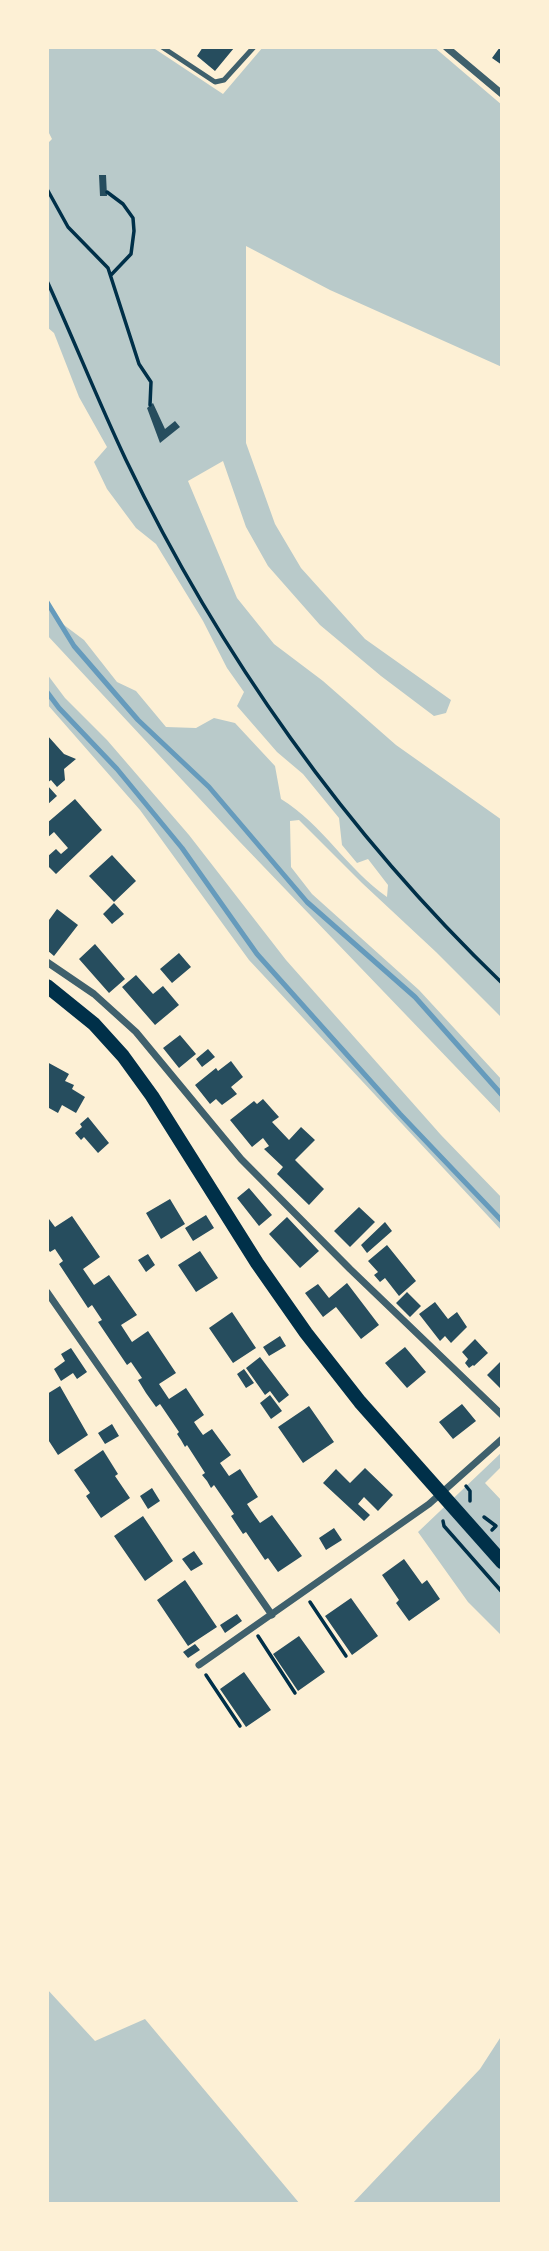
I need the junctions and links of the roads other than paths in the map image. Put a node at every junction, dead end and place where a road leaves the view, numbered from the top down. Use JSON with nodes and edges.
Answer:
{"nodes":[{"id":1,"x":163,"y":47,"type":"edge"},
{"id":2,"x":254,"y":47,"type":"edge"},
{"id":3,"x":446,"y":47,"type":"edge"},
{"id":4,"x":502,"y":94,"type":"edge"},
{"id":5,"x":47,"y":962,"type":"edge"},
{"id":6,"x":47,"y":986,"type":"edge"},
{"id":7,"x":47,"y":1292,"type":"edge"},
{"id":8,"x":502,"y":1415,"type":"edge"},
{"id":9,"x":502,"y":1439,"type":"edge"},
{"id":10,"x":441,"y":1494,"type":"junction"},
{"id":11,"x":502,"y":1562,"type":"edge"},
{"id":12,"x":272,"y":1615,"type":"junction"},
{"id":13,"x":200,"y":1665,"type":"road end"}],
"edges":[{"from":1,"to":2,"type":"lane"},
{"from":3,"to":4,"type":"street"},
{"from":5,"to":8,"type":"street"},
{"from":6,"to":10,"type":"main road"},
{"from":7,"to":12,"type":"street"},
{"from":9,"to":10,"type":"street"},
{"from":10,"to":11,"type":"main road"},
{"from":10,"to":12,"type":"street"},
{"from":12,"to":13,"type":"street"}]}
